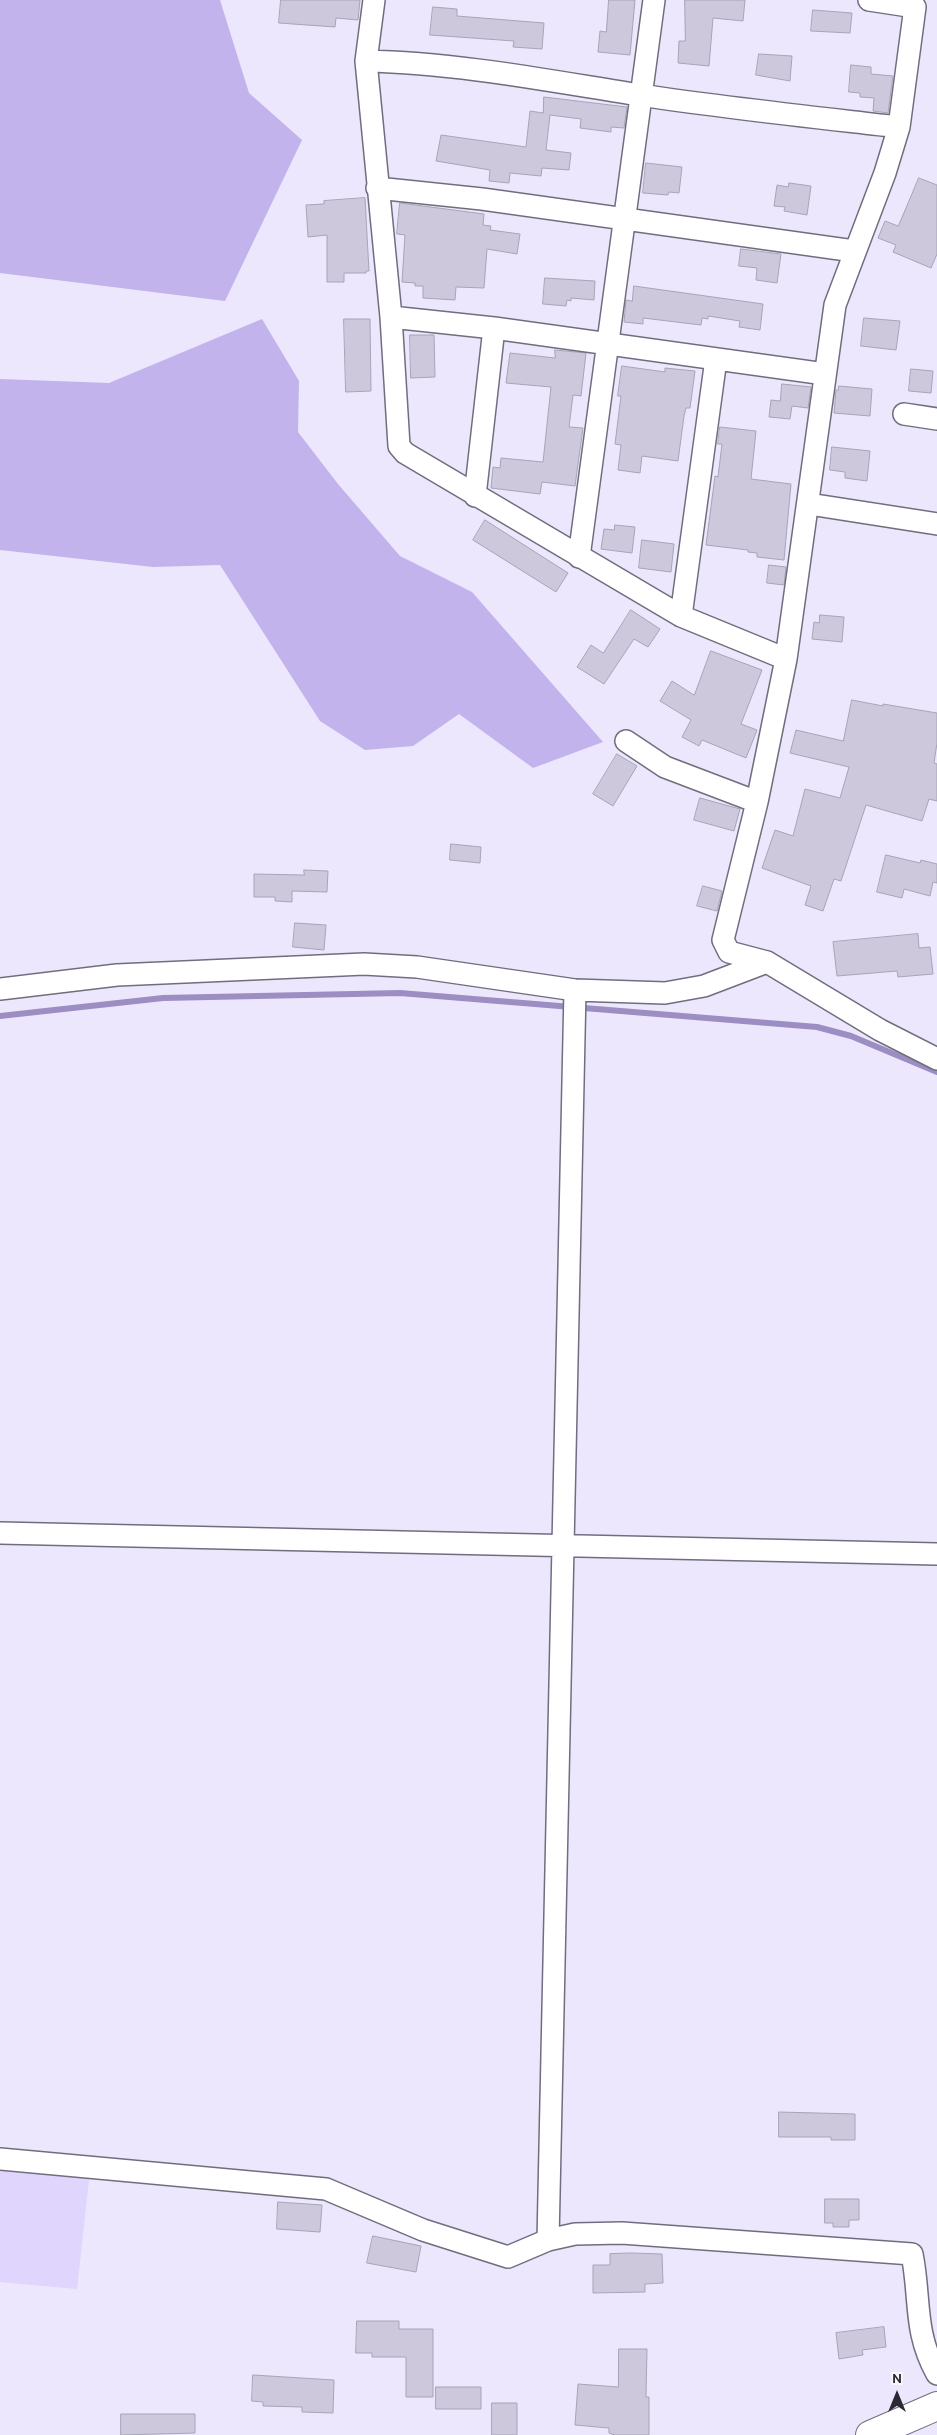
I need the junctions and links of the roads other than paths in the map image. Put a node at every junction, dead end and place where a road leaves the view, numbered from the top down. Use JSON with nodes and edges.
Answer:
{"nodes":[{"id":1,"x":374,"y":0,"type":"edge"},
{"id":2,"x":654,"y":0,"type":"edge"},
{"id":3,"x":869,"y":0,"type":"edge"},
{"id":4,"x":916,"y":3,"type":"edge"},
{"id":5,"x":366,"y":61,"type":"junction"},
{"id":6,"x":642,"y":95,"type":"junction"},
{"id":7,"x":899,"y":128,"type":"junction"},
{"id":8,"x":377,"y":188,"type":"junction"},
{"id":9,"x":625,"y":219,"type":"junction"},
{"id":10,"x":854,"y":251,"type":"junction"},
{"id":11,"x":391,"y":317,"type":"junction"},
{"id":12,"x":494,"y":328,"type":"junction"},
{"id":13,"x":607,"y":343,"type":"junction"},
{"id":14,"x":716,"y":358,"type":"junction"},
{"id":15,"x":825,"y":374,"type":"junction"},
{"id":16,"x":904,"y":414,"type":"dead end"},
{"id":17,"x":937,"y":419,"type":"edge"},
{"id":18,"x":475,"y":496,"type":"junction"},
{"id":19,"x":809,"y":504,"type":"junction"},
{"id":20,"x":937,"y":524,"type":"edge"},
{"id":21,"x":579,"y":557,"type":"junction"},
{"id":22,"x":681,"y":616,"type":"junction"},
{"id":23,"x":786,"y":659,"type":"junction"},
{"id":24,"x":626,"y":741,"type":"dead end"},
{"id":25,"x":758,"y":802,"type":"junction"},
{"id":26,"x":766,"y":962,"type":"junction"},
{"id":27,"x":0,"y":989,"type":"edge"},
{"id":28,"x":575,"y":990,"type":"junction"},
{"id":29,"x":937,"y":1059,"type":"edge"},
{"id":30,"x":0,"y":1533,"type":"edge"},
{"id":31,"x":562,"y":1546,"type":"junction"},
{"id":32,"x":937,"y":1554,"type":"edge"},
{"id":33,"x":0,"y":2159,"type":"edge"},
{"id":34,"x":548,"y":2240,"type":"junction"},
{"id":35,"x":937,"y":2374,"type":"edge"},
{"id":36,"x":937,"y":2406,"type":"edge"},
{"id":37,"x":870,"y":2435,"type":"edge"}],
"edges":[{"from":1,"to":5,"type":"street"},
{"from":2,"to":6,"type":"street"},
{"from":3,"to":4,"type":"street"},
{"from":4,"to":7,"type":"street"},
{"from":5,"to":6,"type":"street"},
{"from":5,"to":8,"type":"street"},
{"from":6,"to":7,"type":"street"},
{"from":6,"to":9,"type":"street"},
{"from":7,"to":10,"type":"street"},
{"from":8,"to":9,"type":"street"},
{"from":8,"to":11,"type":"street"},
{"from":9,"to":10,"type":"street"},
{"from":9,"to":13,"type":"street"},
{"from":10,"to":15,"type":"street"},
{"from":11,"to":12,"type":"street"},
{"from":11,"to":18,"type":"street"},
{"from":12,"to":13,"type":"street"},
{"from":12,"to":18,"type":"street"},
{"from":13,"to":14,"type":"street"},
{"from":13,"to":21,"type":"street"},
{"from":14,"to":15,"type":"street"},
{"from":14,"to":22,"type":"street"},
{"from":15,"to":19,"type":"street"},
{"from":16,"to":17,"type":"street"},
{"from":18,"to":21,"type":"street"},
{"from":19,"to":20,"type":"street"},
{"from":19,"to":23,"type":"street"},
{"from":21,"to":22,"type":"street"},
{"from":22,"to":23,"type":"street"},
{"from":23,"to":25,"type":"street"},
{"from":24,"to":25,"type":"street"},
{"from":25,"to":26,"type":"street"},
{"from":26,"to":28,"type":"street"},
{"from":26,"to":29,"type":"street"},
{"from":27,"to":28,"type":"street"},
{"from":28,"to":31,"type":"street"},
{"from":30,"to":31,"type":"street"},
{"from":31,"to":32,"type":"street"},
{"from":31,"to":34,"type":"street"},
{"from":33,"to":34,"type":"street"},
{"from":34,"to":35,"type":"street"},
{"from":36,"to":37,"type":"highway"}]}
